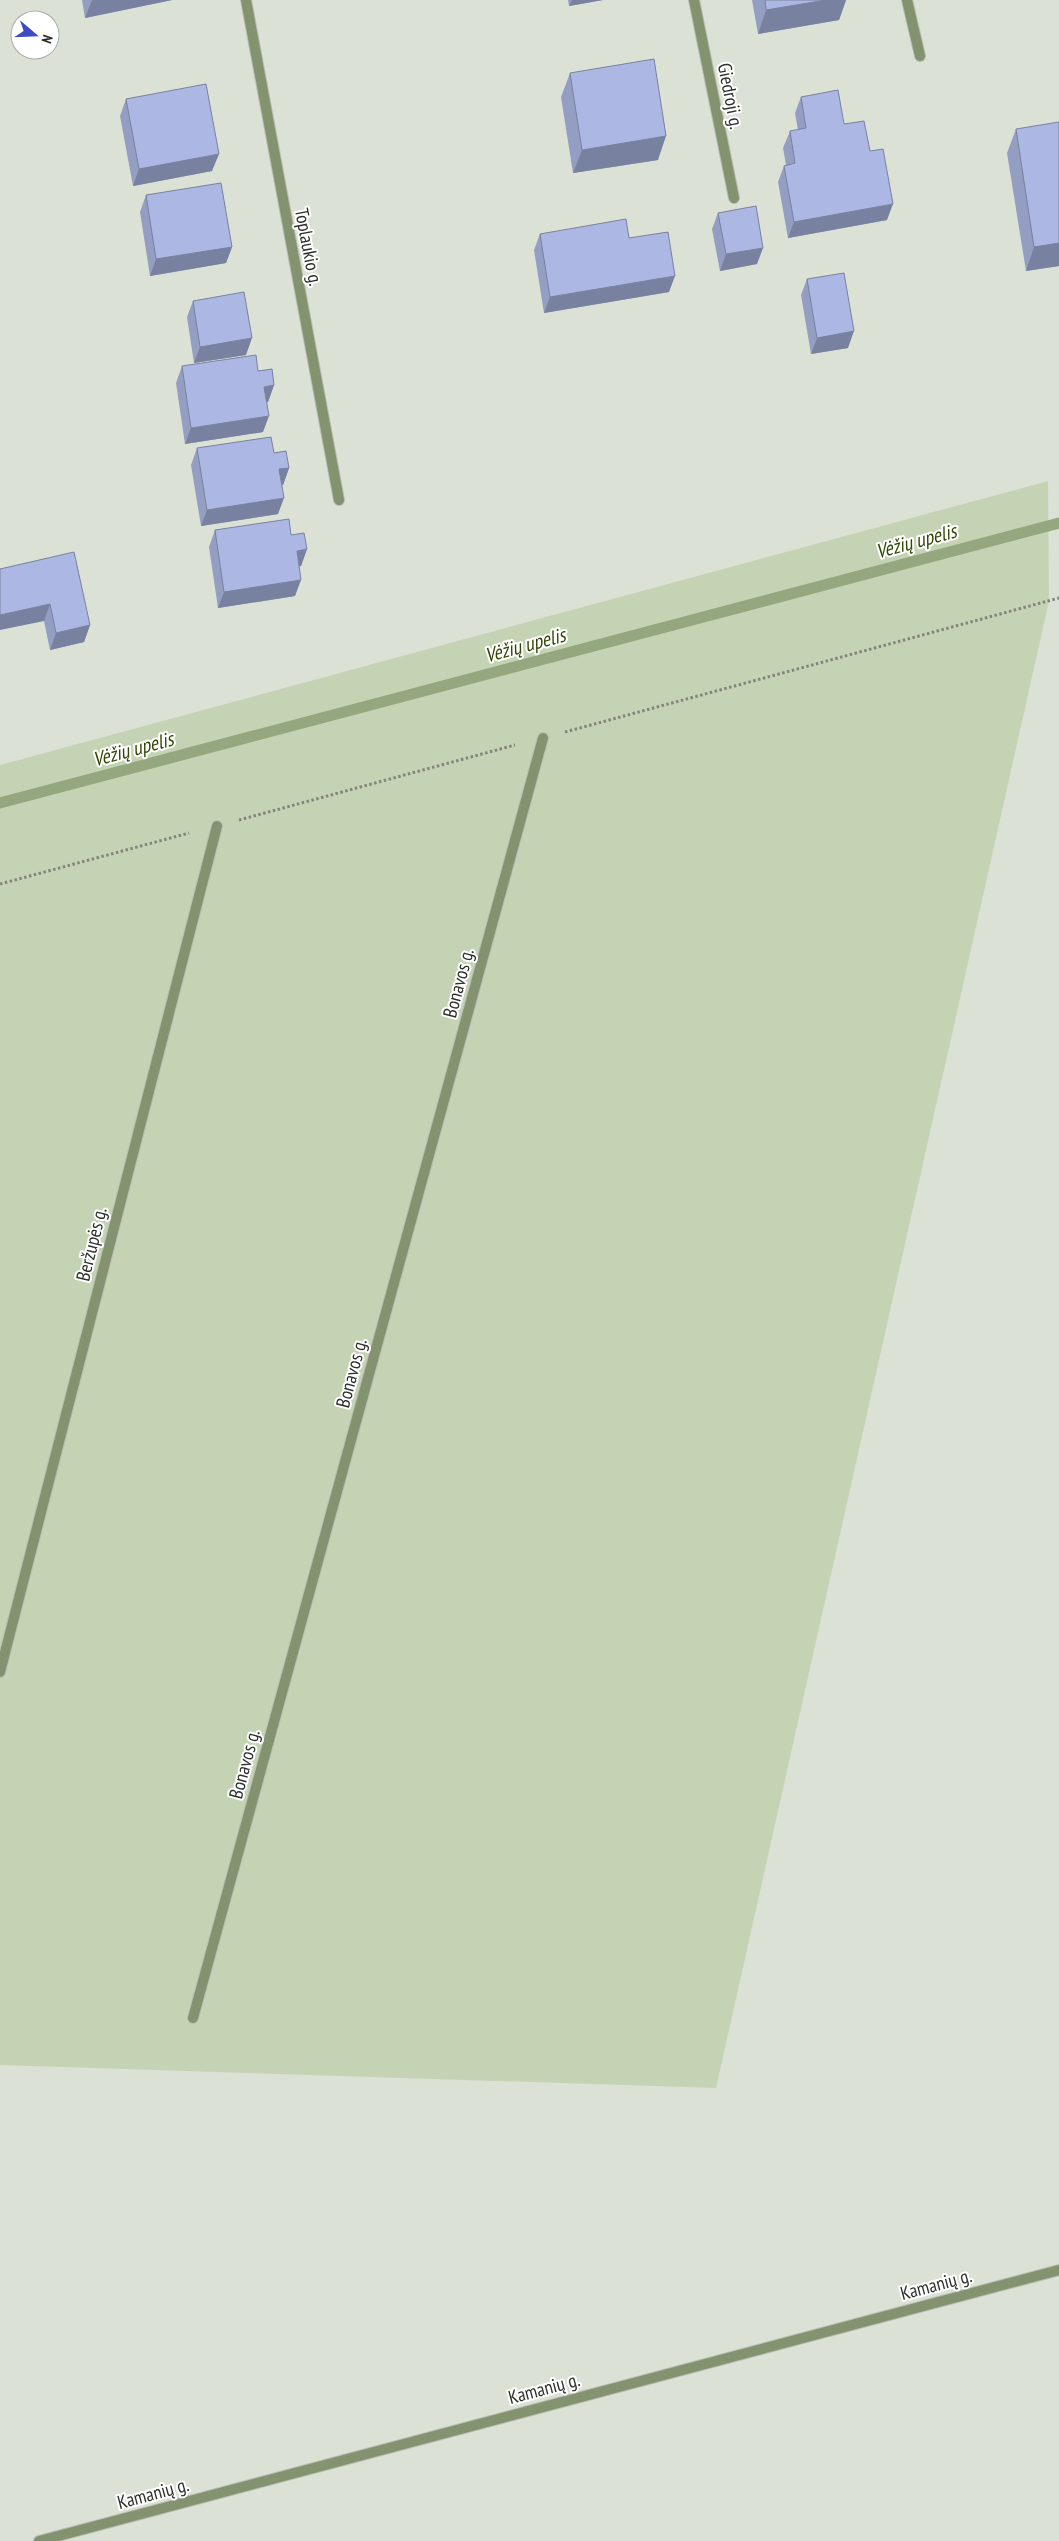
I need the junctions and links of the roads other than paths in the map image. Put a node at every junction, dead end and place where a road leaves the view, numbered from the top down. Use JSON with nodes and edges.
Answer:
{"nodes":[{"id":1,"x":246,"y":0,"type":"edge"},
{"id":2,"x":694,"y":0,"type":"edge"},
{"id":3,"x":907,"y":0,"type":"edge"},
{"id":4,"x":920,"y":56,"type":"dead end"},
{"id":5,"x":734,"y":198,"type":"dead end"},
{"id":6,"x":339,"y":500,"type":"dead end"},
{"id":7,"x":543,"y":738,"type":"dead end"},
{"id":8,"x":217,"y":826,"type":"dead end"},
{"id":9,"x":0,"y":1672,"type":"edge"},
{"id":10,"x":193,"y":2018,"type":"dead end"},
{"id":11,"x":1059,"y":2270,"type":"edge"},
{"id":12,"x":39,"y":2541,"type":"edge"}],
"edges":[{"from":1,"to":6,"type":"street","name":"Toplaukio g."},
{"from":2,"to":5,"type":"street","name":"Giedroji g."},
{"from":3,"to":4,"type":"street"},
{"from":7,"to":10,"type":"street","name":"Bonavos g."},
{"from":8,"to":9,"type":"street","name":"Beržupės g."},
{"from":11,"to":12,"type":"street","name":"Kamanių g."}]}
